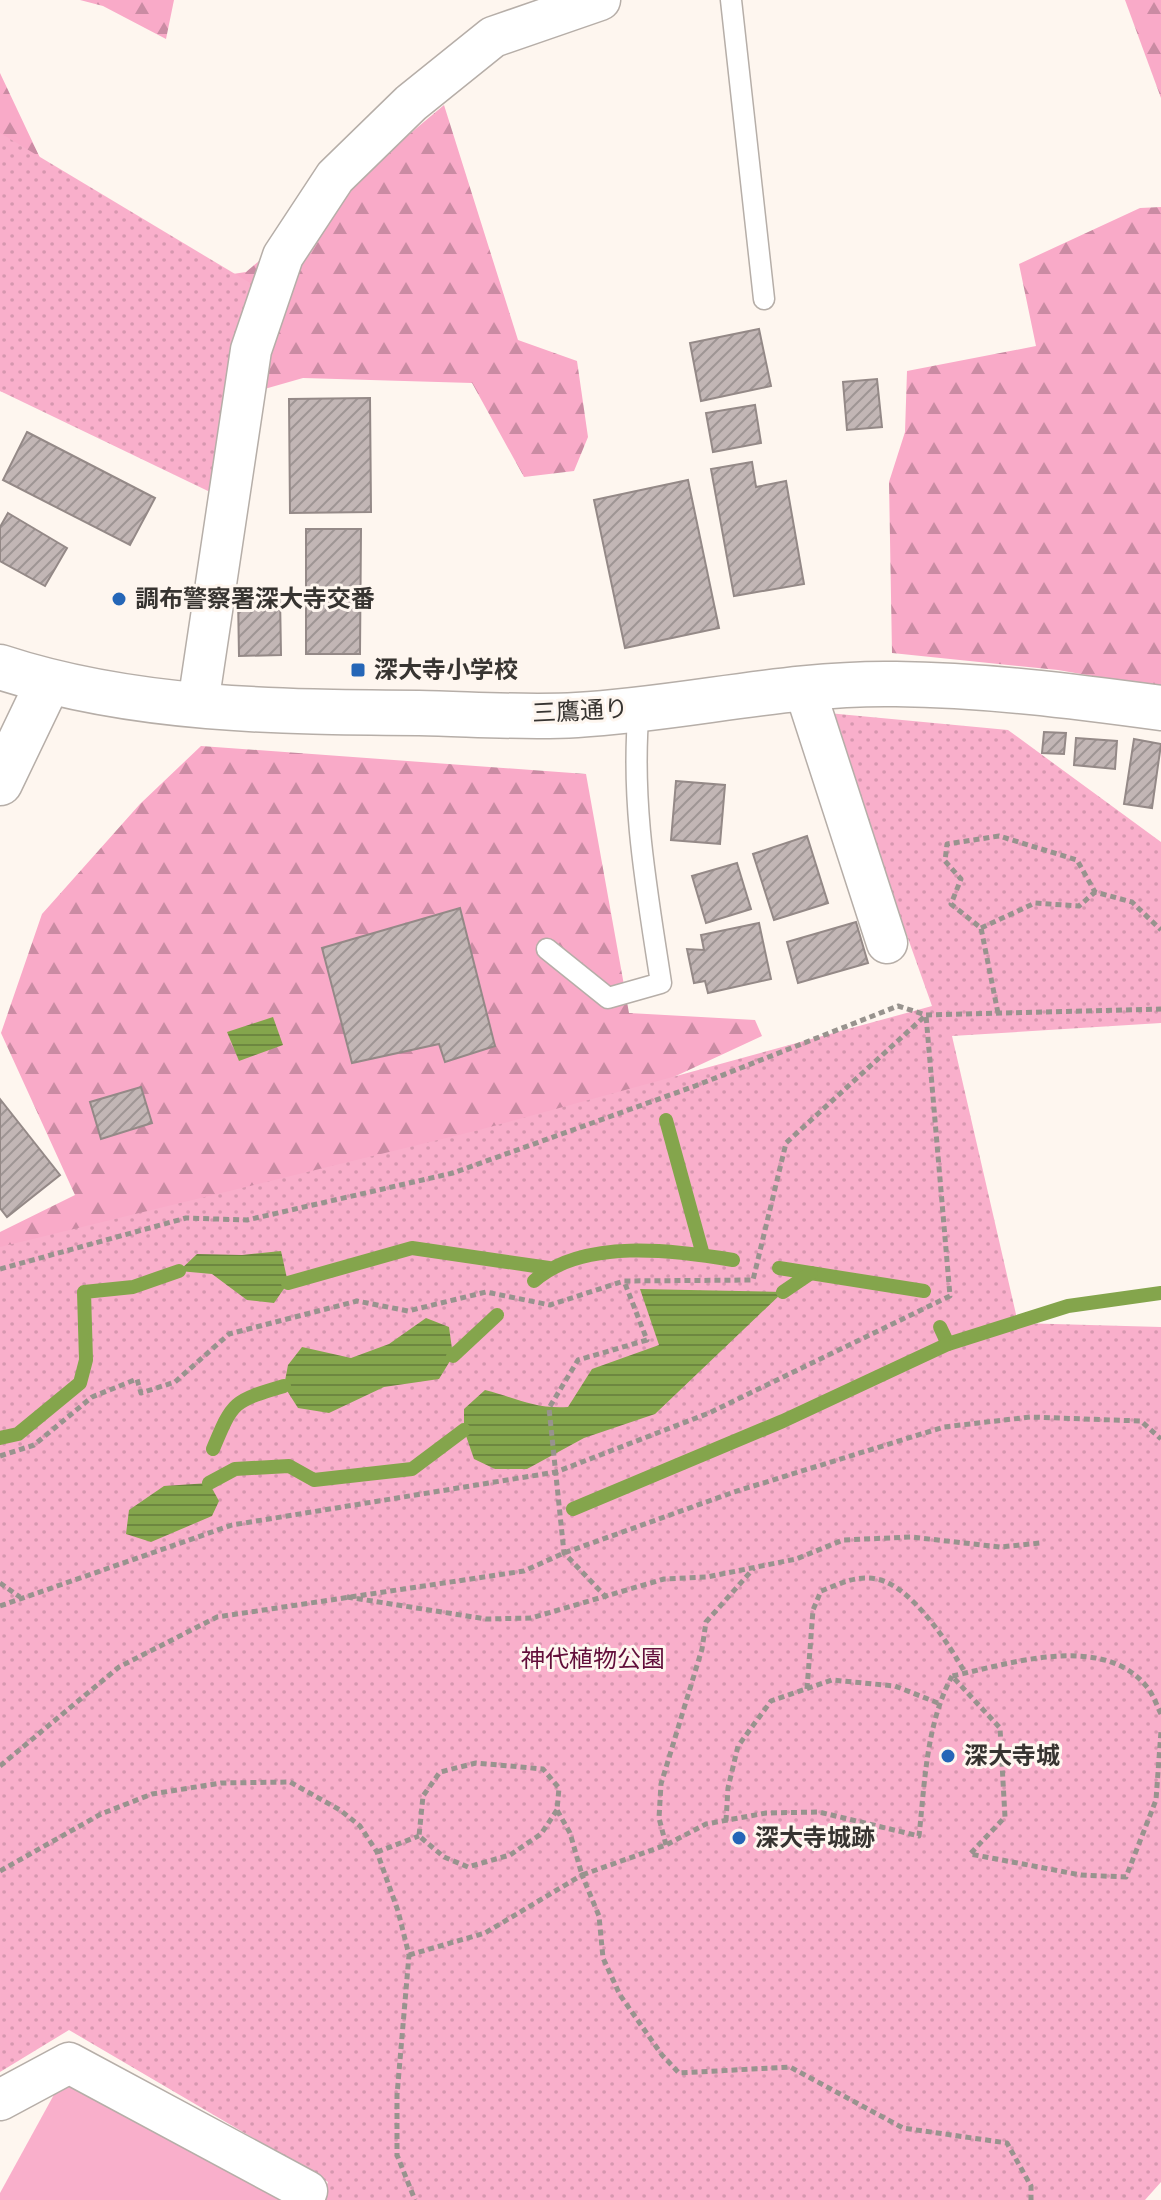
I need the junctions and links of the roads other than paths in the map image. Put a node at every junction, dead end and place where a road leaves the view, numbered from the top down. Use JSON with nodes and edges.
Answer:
{"nodes":[{"id":1,"x":600,"y":0,"type":"edge"},
{"id":2,"x":731,"y":0,"type":"edge"},
{"id":3,"x":764,"y":299,"type":"dead end"},
{"id":4,"x":0,"y":667,"type":"edge"},
{"id":5,"x":48,"y":683,"type":"junction"},
{"id":6,"x":804,"y":687,"type":"junction"},
{"id":7,"x":198,"y":704,"type":"junction"},
{"id":8,"x":639,"y":707,"type":"junction"},
{"id":9,"x":1161,"y":708,"type":"edge"},
{"id":10,"x":0,"y":783,"type":"edge"},
{"id":11,"x":887,"y":943,"type":"dead end"},
{"id":12,"x":547,"y":949,"type":"dead end"},
{"id":13,"x":0,"y":2100,"type":"edge"},
{"id":14,"x":303,"y":2200,"type":"edge"}],
"edges":[{"from":1,"to":7,"type":"street"},
{"from":2,"to":3,"type":"lane"},
{"from":4,"to":5,"type":"main road","name":"三鷹通り"},
{"from":5,"to":7,"type":"main road","name":"三鷹通り"},
{"from":5,"to":10,"type":"main road"},
{"from":6,"to":8,"type":"main road","name":"三鷹通り"},
{"from":6,"to":9,"type":"main road","name":"三鷹通り"},
{"from":6,"to":11,"type":"street"},
{"from":7,"to":8,"type":"main road","name":"三鷹通り"},
{"from":8,"to":12,"type":"lane"},
{"from":13,"to":14,"type":"street"}]}
